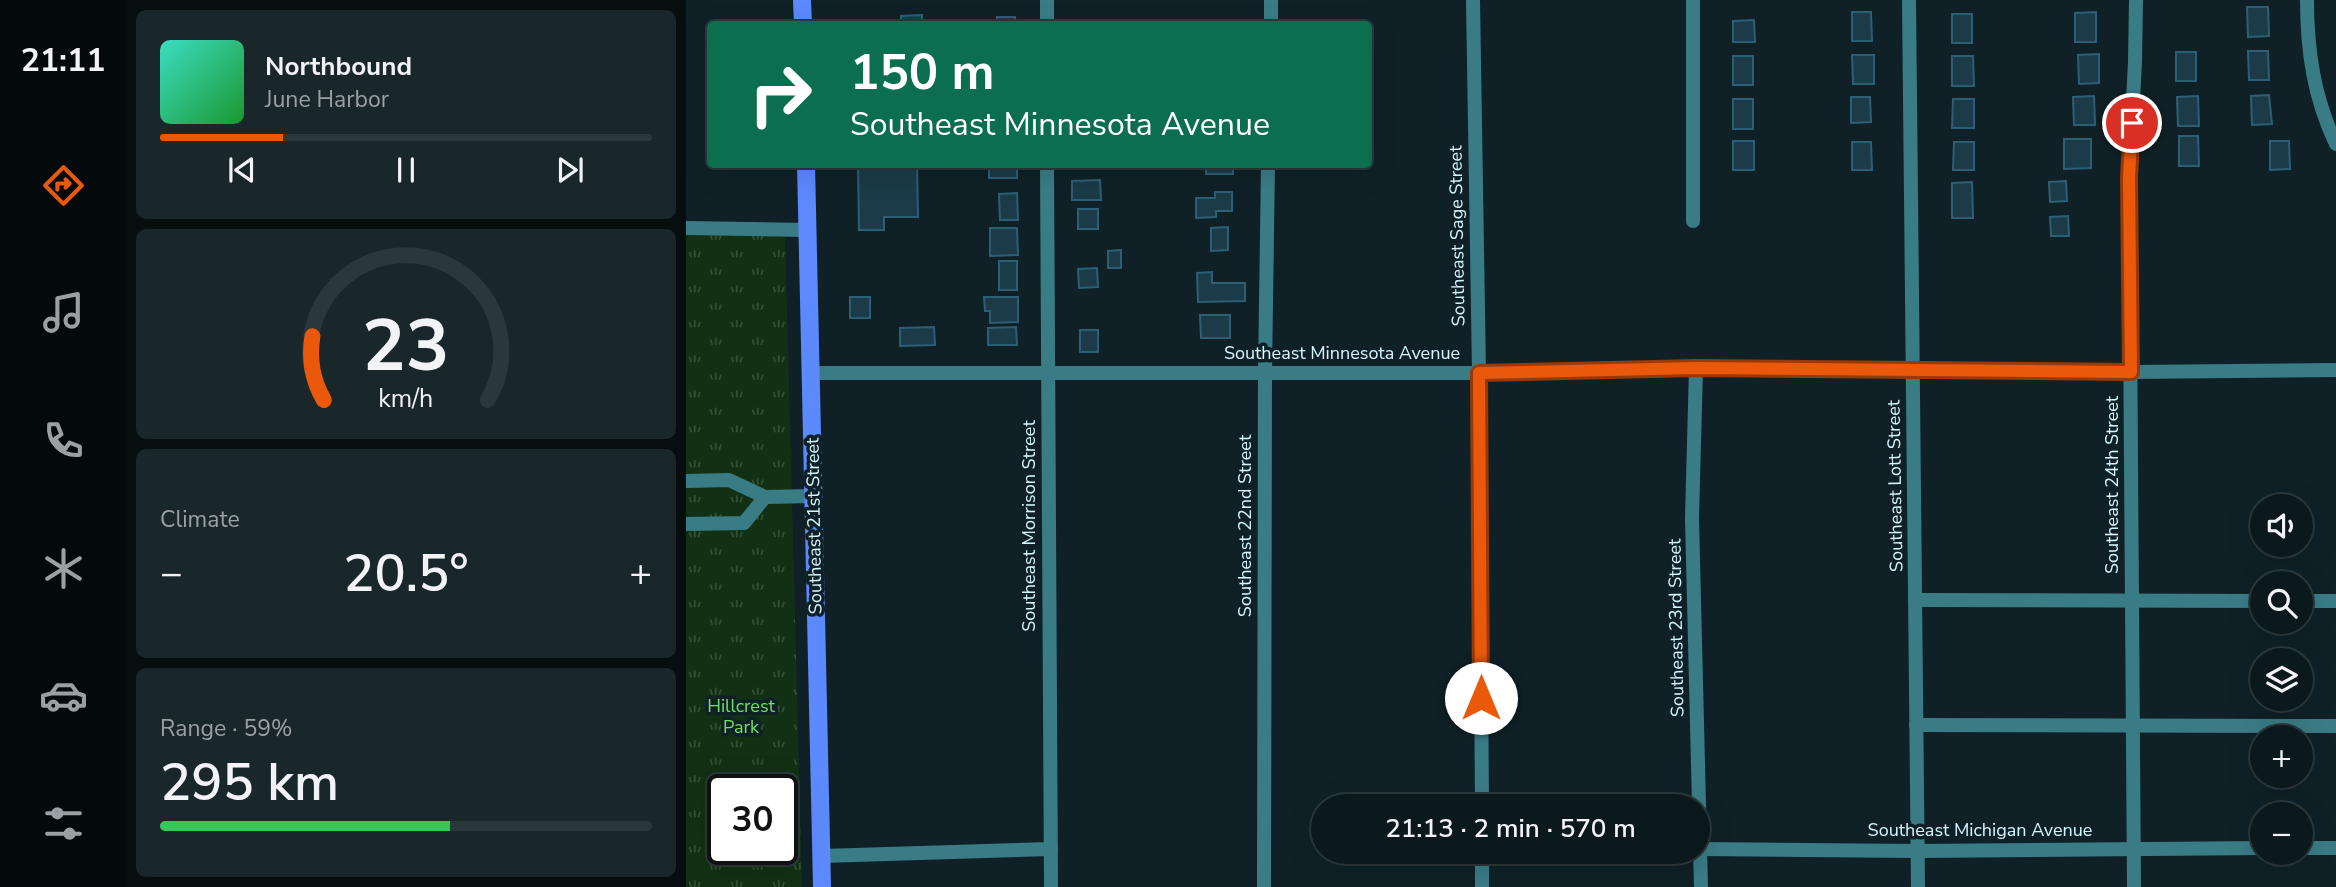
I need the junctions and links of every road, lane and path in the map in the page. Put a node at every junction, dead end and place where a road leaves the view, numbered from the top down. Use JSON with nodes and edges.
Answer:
{"nodes":[{"id":1,"x":803,"y":0,"type":"edge"},
{"id":2,"x":1047,"y":0,"type":"edge"},
{"id":3,"x":1271,"y":0,"type":"edge"},
{"id":4,"x":1473,"y":0,"type":"edge"},
{"id":5,"x":1693,"y":0,"type":"edge"},
{"id":6,"x":1909,"y":0,"type":"edge"},
{"id":7,"x":2136,"y":0,"type":"edge"},
{"id":8,"x":2307,"y":0,"type":"edge"},
{"id":9,"x":803,"y":21,"type":"edge"},
{"id":10,"x":1047,"y":21,"type":"edge"},
{"id":11,"x":1271,"y":21,"type":"edge"},
{"id":12,"x":2336,"y":144,"type":"edge"},
{"id":13,"x":806,"y":168,"type":"edge"},
{"id":14,"x":1047,"y":168,"type":"edge"},
{"id":15,"x":1268,"y":168,"type":"edge"},
{"id":16,"x":1693,"y":221,"type":"dead end"},
{"id":17,"x":686,"y":228,"type":"edge"},
{"id":18,"x":808,"y":230,"type":"junction"},
{"id":19,"x":1696,"y":368,"type":"junction"},
{"id":20,"x":2336,"y":370,"type":"edge"},
{"id":21,"x":1913,"y":371,"type":"junction"},
{"id":22,"x":1048,"y":372,"type":"junction"},
{"id":23,"x":2131,"y":372,"type":"junction"},
{"id":24,"x":811,"y":373,"type":"junction"},
{"id":25,"x":1265,"y":373,"type":"junction"},
{"id":26,"x":1479,"y":373,"type":"junction"},
{"id":27,"x":686,"y":481,"type":"edge"},
{"id":28,"x":813,"y":496,"type":"junction"},
{"id":29,"x":765,"y":497,"type":"junction"},
{"id":30,"x":686,"y":524,"type":"edge"},
{"id":31,"x":1915,"y":600,"type":"junction"},
{"id":32,"x":2250,"y":601,"type":"edge"},
{"id":33,"x":2313,"y":601,"type":"edge"},
{"id":34,"x":2336,"y":601,"type":"edge"},
{"id":35,"x":2132,"y":602,"type":"junction"},
{"id":36,"x":1916,"y":725,"type":"junction"},
{"id":37,"x":2132,"y":726,"type":"junction"},
{"id":38,"x":2336,"y":726,"type":"edge"},
{"id":39,"x":1482,"y":794,"type":"edge"},
{"id":40,"x":1698,"y":794,"type":"edge"},
{"id":41,"x":2134,"y":848,"type":"junction"},
{"id":42,"x":2250,"y":848,"type":"edge"},
{"id":43,"x":2313,"y":848,"type":"edge"},
{"id":44,"x":2336,"y":848,"type":"edge"},
{"id":45,"x":1051,"y":849,"type":"junction"},
{"id":46,"x":1710,"y":849,"type":"edge"},
{"id":47,"x":1917,"y":851,"type":"junction"},
{"id":48,"x":822,"y":856,"type":"junction"},
{"id":49,"x":1482,"y":864,"type":"edge"},
{"id":50,"x":1700,"y":864,"type":"edge"},
{"id":51,"x":822,"y":887,"type":"edge"},
{"id":52,"x":1051,"y":887,"type":"edge"},
{"id":53,"x":1264,"y":887,"type":"edge"},
{"id":54,"x":1482,"y":887,"type":"edge"},
{"id":55,"x":1701,"y":887,"type":"edge"},
{"id":56,"x":1918,"y":887,"type":"edge"},
{"id":57,"x":2134,"y":887,"type":"edge"}],
"edges":[{"from":1,"to":9,"type":"main road"},
{"from":2,"to":10,"type":"street"},
{"from":3,"to":11,"type":"street"},
{"from":4,"to":26,"type":"street","name":"Southeast Sage Street"},
{"from":5,"to":16,"type":"street"},
{"from":6,"to":21,"type":"street","name":"Southeast Lott Street"},
{"from":7,"to":23,"type":"street","name":"Southeast 24th Street"},
{"from":8,"to":12,"type":"street"},
{"from":13,"to":18,"type":"main road","name":"Southeast 21st Street"},
{"from":14,"to":22,"type":"street","name":"Southeast Morrison Street"},
{"from":15,"to":25,"type":"street","name":"Southeast 22nd Street"},
{"from":17,"to":18,"type":"street"},
{"from":18,"to":24,"type":"main road","name":"Southeast 21st Street"},
{"from":19,"to":21,"type":"street","name":"Southeast Minnesota Avenue"},
{"from":19,"to":26,"type":"street","name":"Southeast Minnesota Avenue"},
{"from":19,"to":40,"type":"street","name":"Southeast 23rd Street"},
{"from":20,"to":23,"type":"street","name":"Southeast Minnesota Avenue"},
{"from":21,"to":23,"type":"street","name":"Southeast Minnesota Avenue"},
{"from":21,"to":31,"type":"street","name":"Southeast Lott Street"},
{"from":22,"to":24,"type":"street","name":"Southeast Minnesota Avenue"},
{"from":22,"to":25,"type":"street","name":"Southeast Minnesota Avenue"},
{"from":22,"to":45,"type":"street","name":"Southeast Morrison Street"},
{"from":23,"to":35,"type":"street","name":"Southeast 24th Street"},
{"from":24,"to":28,"type":"main road","name":"Southeast 21st Street"},
{"from":25,"to":26,"type":"street","name":"Southeast Minnesota Avenue"},
{"from":25,"to":53,"type":"street","name":"Southeast 22nd Street"},
{"from":26,"to":39,"type":"street","name":"Southeast Sage Street"},
{"from":27,"to":29,"type":"street"},
{"from":28,"to":29,"type":"street"},
{"from":28,"to":48,"type":"main road","name":"Southeast 21st Street"},
{"from":29,"to":30,"type":"street"},
{"from":31,"to":35,"type":"street"},
{"from":31,"to":36,"type":"street","name":"Southeast Lott Street"},
{"from":32,"to":35,"type":"street"},
{"from":33,"to":34,"type":"street"},
{"from":35,"to":37,"type":"street","name":"Southeast 24th Street"},
{"from":36,"to":37,"type":"street"},
{"from":36,"to":47,"type":"street","name":"Southeast Lott Street"},
{"from":37,"to":38,"type":"street"},
{"from":37,"to":41,"type":"street","name":"Southeast 24th Street"},
{"from":41,"to":42,"type":"street","name":"Southeast Michigan Avenue"},
{"from":41,"to":47,"type":"street","name":"Southeast Michigan Avenue"},
{"from":41,"to":57,"type":"street","name":"Southeast 24th Street"},
{"from":43,"to":44,"type":"street"},
{"from":45,"to":48,"type":"street"},
{"from":45,"to":52,"type":"street","name":"Southeast Morrison Street"},
{"from":46,"to":47,"type":"street","name":"Southeast Michigan Avenue"},
{"from":47,"to":56,"type":"street","name":"Southeast Lott Street"},
{"from":48,"to":51,"type":"main road","name":"Southeast 21st Street"},
{"from":49,"to":54,"type":"street"},
{"from":50,"to":55,"type":"street","name":"Southeast 23rd Street"}]}
